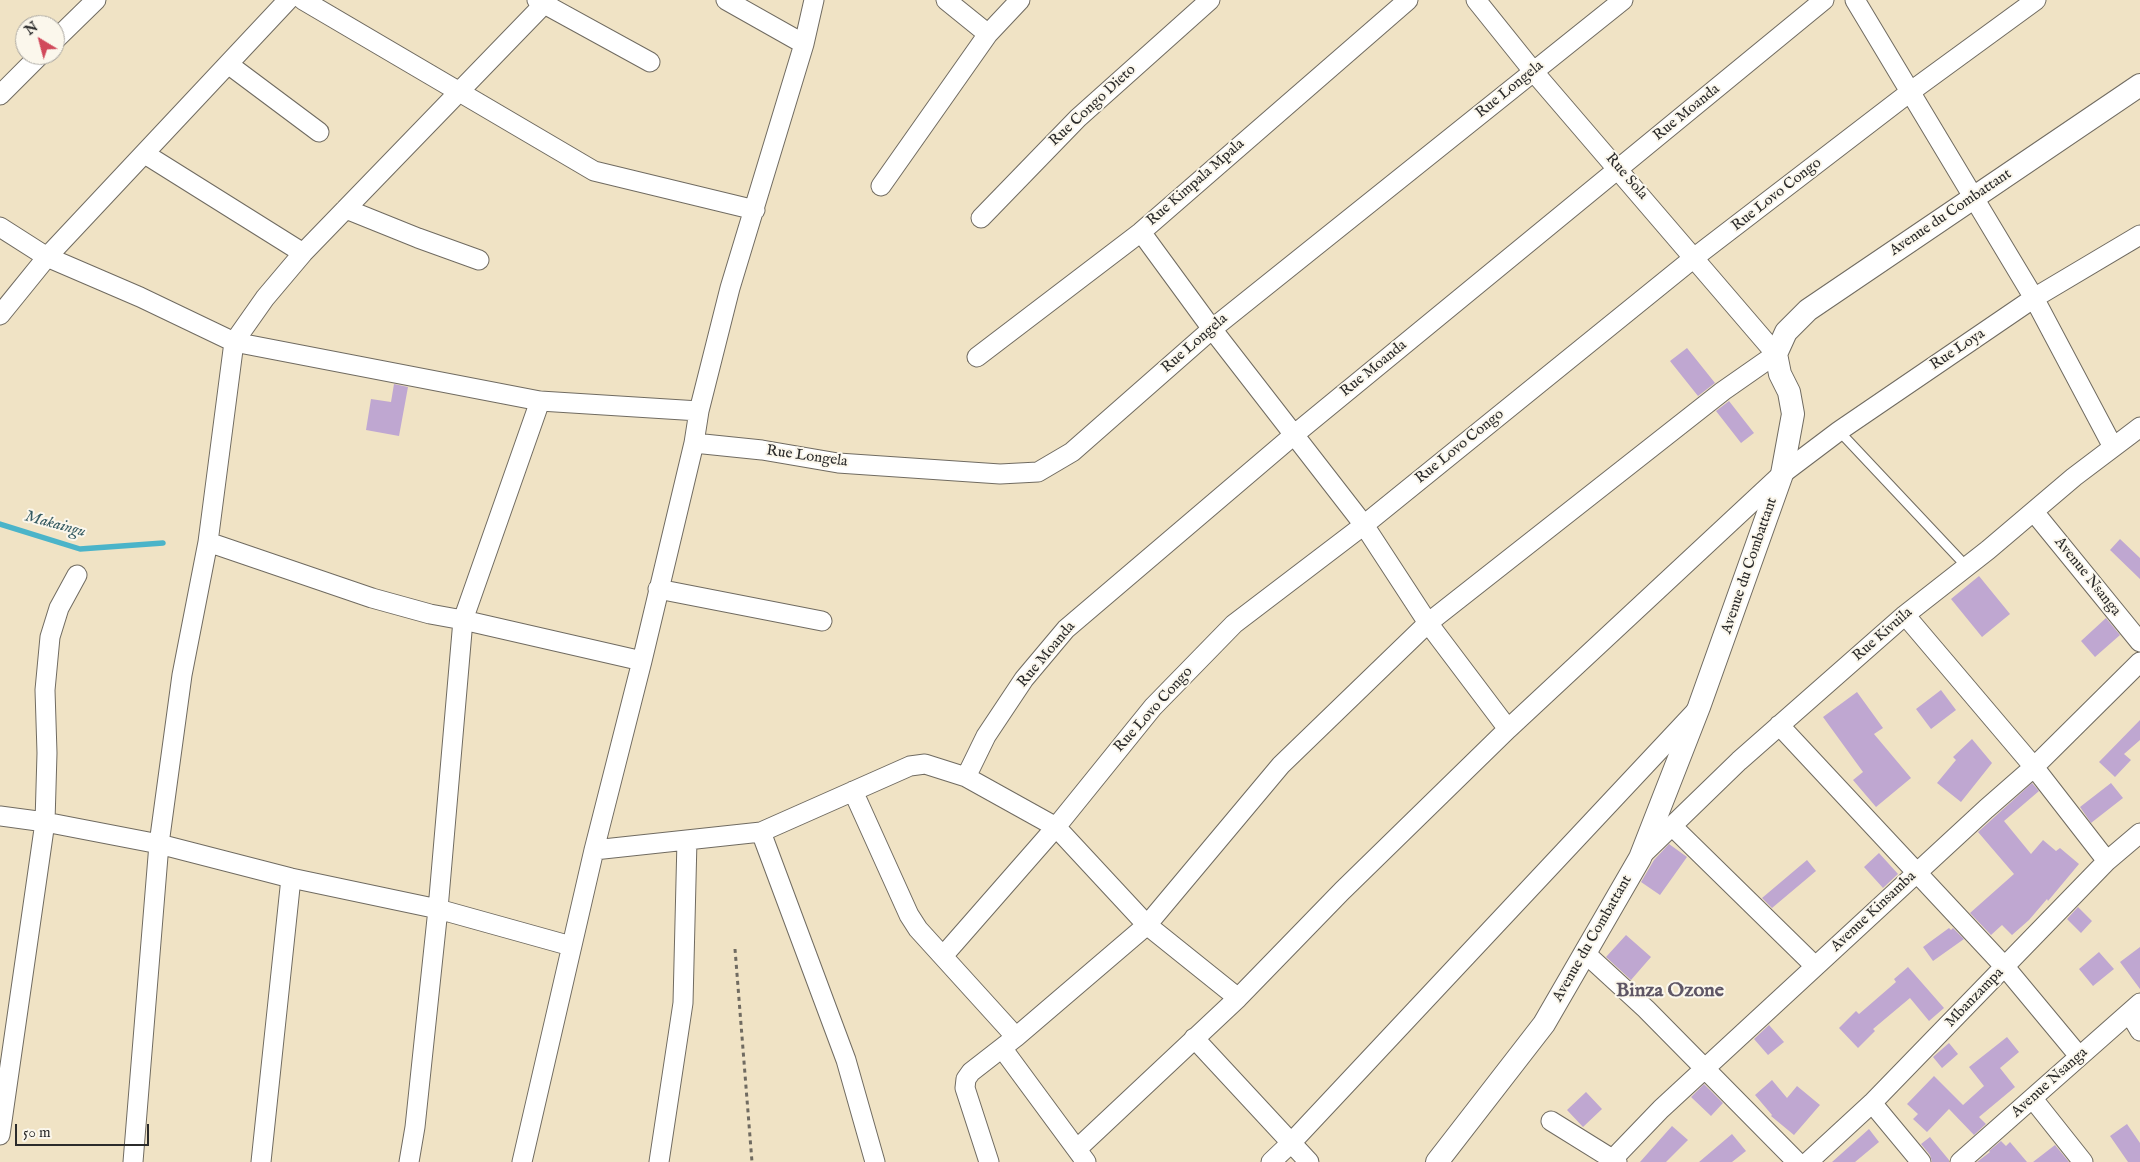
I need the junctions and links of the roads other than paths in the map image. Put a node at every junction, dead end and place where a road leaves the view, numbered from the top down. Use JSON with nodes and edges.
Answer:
{"nodes":[{"id":1,"x":96,"y":0,"type":"edge"},
{"id":2,"x":288,"y":0,"type":"edge"},
{"id":3,"x":303,"y":0,"type":"edge"},
{"id":4,"x":726,"y":0,"type":"edge"},
{"id":5,"x":814,"y":0,"type":"edge"},
{"id":6,"x":946,"y":0,"type":"edge"},
{"id":7,"x":1020,"y":0,"type":"edge"},
{"id":8,"x":1210,"y":0,"type":"edge"},
{"id":9,"x":1408,"y":0,"type":"edge"},
{"id":10,"x":1476,"y":0,"type":"edge"},
{"id":11,"x":1623,"y":0,"type":"edge"},
{"id":12,"x":1824,"y":0,"type":"edge"},
{"id":13,"x":1855,"y":0,"type":"edge"},
{"id":14,"x":2036,"y":0,"type":"edge"},
{"id":15,"x":543,"y":2,"type":"edge"},
{"id":16,"x":65,"y":30,"type":"edge"},
{"id":17,"x":988,"y":34,"type":"junction"},
{"id":18,"x":804,"y":44,"type":"junction"},
{"id":19,"x":650,"y":62,"type":"dead end"},
{"id":20,"x":228,"y":64,"type":"junction"},
{"id":21,"x":30,"y":65,"type":"edge"},
{"id":22,"x":1533,"y":71,"type":"junction"},
{"id":23,"x":2140,"y":85,"type":"edge"},
{"id":24,"x":460,"y":91,"type":"junction"},
{"id":25,"x":1910,"y":92,"type":"junction"},
{"id":26,"x":0,"y":95,"type":"edge"},
{"id":27,"x":319,"y":132,"type":"dead end"},
{"id":28,"x":145,"y":154,"type":"junction"},
{"id":29,"x":1619,"y":169,"type":"junction"},
{"id":30,"x":881,"y":186,"type":"dead end"},
{"id":31,"x":1975,"y":198,"type":"junction"},
{"id":32,"x":346,"y":209,"type":"junction"},
{"id":33,"x":755,"y":210,"type":"junction"},
{"id":34,"x":981,"y":218,"type":"dead end"},
{"id":35,"x":0,"y":227,"type":"edge"},
{"id":36,"x":1140,"y":232,"type":"junction"},
{"id":37,"x":2140,"y":236,"type":"edge"},
{"id":38,"x":303,"y":253,"type":"junction"},
{"id":39,"x":47,"y":257,"type":"junction"},
{"id":40,"x":1695,"y":258,"type":"junction"},
{"id":41,"x":479,"y":260,"type":"dead end"},
{"id":42,"x":2034,"y":298,"type":"junction"},
{"id":43,"x":0,"y":315,"type":"edge"},
{"id":44,"x":1212,"y":329,"type":"junction"},
{"id":45,"x":234,"y":342,"type":"junction"},
{"id":46,"x":1776,"y":354,"type":"junction"},
{"id":47,"x":976,"y":357,"type":"dead end"},
{"id":48,"x":540,"y":402,"type":"junction"},
{"id":49,"x":699,"y":411,"type":"junction"},
{"id":50,"x":2140,"y":427,"type":"edge"},
{"id":51,"x":1839,"y":431,"type":"junction"},
{"id":52,"x":1294,"y":434,"type":"junction"},
{"id":53,"x":694,"y":443,"type":"junction"},
{"id":54,"x":2113,"y":447,"type":"junction"},
{"id":55,"x":1782,"y":474,"type":"junction"},
{"id":56,"x":2034,"y":512,"type":"junction"},
{"id":57,"x":1364,"y":525,"type":"junction"},
{"id":58,"x":207,"y":547,"type":"junction"},
{"id":59,"x":1967,"y":567,"type":"junction"},
{"id":60,"x":77,"y":575,"type":"dead end"},
{"id":61,"x":658,"y":589,"type":"junction"},
{"id":62,"x":1905,"y":615,"type":"junction"},
{"id":63,"x":463,"y":620,"type":"junction"},
{"id":64,"x":822,"y":620,"type":"dead end"},
{"id":65,"x":1428,"y":623,"type":"junction"},
{"id":66,"x":2140,"y":642,"type":"edge"},
{"id":67,"x":642,"y":662,"type":"junction"},
{"id":68,"x":2140,"y":662,"type":"edge"},
{"id":69,"x":1699,"y":707,"type":"junction"},
{"id":70,"x":1779,"y":725,"type":"junction"},
{"id":71,"x":1508,"y":729,"type":"junction"},
{"id":72,"x":2034,"y":767,"type":"junction"},
{"id":73,"x":966,"y":777,"type":"junction"},
{"id":74,"x":853,"y":791,"type":"junction"},
{"id":75,"x":0,"y":816,"type":"edge"},
{"id":76,"x":45,"y":822,"type":"junction"},
{"id":77,"x":1672,"y":826,"type":"junction"},
{"id":78,"x":1056,"y":827,"type":"junction"},
{"id":79,"x":761,"y":832,"type":"junction"},
{"id":80,"x":2140,"y":833,"type":"edge"},
{"id":81,"x":687,"y":840,"type":"junction"},
{"id":82,"x":159,"y":844,"type":"junction"},
{"id":83,"x":594,"y":850,"type":"junction"},
{"id":84,"x":1640,"y":858,"type":"junction"},
{"id":85,"x":2107,"y":862,"type":"junction"},
{"id":86,"x":1917,"y":872,"type":"junction"},
{"id":87,"x":291,"y":878,"type":"junction"},
{"id":88,"x":438,"y":908,"type":"junction"},
{"id":89,"x":1147,"y":925,"type":"junction"},
{"id":90,"x":571,"y":946,"type":"junction"},
{"id":91,"x":1585,"y":953,"type":"junction"},
{"id":92,"x":942,"y":956,"type":"junction"},
{"id":93,"x":1815,"y":966,"type":"junction"},
{"id":94,"x":2005,"y":967,"type":"junction"},
{"id":95,"x":1238,"y":998,"type":"junction"},
{"id":96,"x":2135,"y":1009,"type":"edge"},
{"id":97,"x":2140,"y":1031,"type":"edge"},
{"id":98,"x":1194,"y":1038,"type":"junction"},
{"id":99,"x":1009,"y":1043,"type":"junction"},
{"id":100,"x":2079,"y":1056,"type":"junction"},
{"id":101,"x":1705,"y":1069,"type":"junction"},
{"id":102,"x":2033,"y":1099,"type":"junction"},
{"id":103,"x":1872,"y":1103,"type":"junction"},
{"id":104,"x":1551,"y":1121,"type":"dead end"},
{"id":105,"x":0,"y":1135,"type":"edge"},
{"id":106,"x":1291,"y":1143,"type":"junction"},
{"id":107,"x":1082,"y":1156,"type":"edge"},
{"id":108,"x":1444,"y":1159,"type":"edge"},
{"id":109,"x":1613,"y":1161,"type":"edge"},
{"id":110,"x":133,"y":1162,"type":"edge"},
{"id":111,"x":261,"y":1162,"type":"edge"},
{"id":112,"x":409,"y":1162,"type":"edge"},
{"id":113,"x":522,"y":1162,"type":"edge"},
{"id":114,"x":659,"y":1162,"type":"edge"},
{"id":115,"x":875,"y":1162,"type":"edge"},
{"id":116,"x":989,"y":1162,"type":"edge"},
{"id":117,"x":1271,"y":1162,"type":"edge"},
{"id":118,"x":1309,"y":1162,"type":"edge"},
{"id":119,"x":1796,"y":1162,"type":"edge"},
{"id":120,"x":1808,"y":1162,"type":"edge"},
{"id":121,"x":1921,"y":1162,"type":"edge"},
{"id":122,"x":1960,"y":1162,"type":"edge"},
{"id":123,"x":2083,"y":1162,"type":"edge"}],
"edges":[{"from":1,"to":16,"type":"street"},
{"from":2,"to":20,"type":"street"},
{"from":3,"to":24,"type":"street"},
{"from":4,"to":18,"type":"street"},
{"from":5,"to":18,"type":"street"},
{"from":6,"to":17,"type":"street"},
{"from":7,"to":17,"type":"street"},
{"from":8,"to":34,"type":"street","name":"Rue Congo Dieto"},
{"from":9,"to":36,"type":"street","name":"Rue Kimpala Mpala"},
{"from":10,"to":22,"type":"street","name":"Rue Sola"},
{"from":11,"to":22,"type":"street","name":"Rue Longela"},
{"from":12,"to":29,"type":"street","name":"Rue Moanda"},
{"from":13,"to":25,"type":"street"},
{"from":14,"to":25,"type":"street","name":"Rue Lovo Congo"},
{"from":15,"to":19,"type":"street"},
{"from":15,"to":24,"type":"street"},
{"from":17,"to":30,"type":"street"},
{"from":18,"to":33,"type":"street"},
{"from":20,"to":27,"type":"street"},
{"from":20,"to":28,"type":"street"},
{"from":21,"to":26,"type":"street"},
{"from":22,"to":29,"type":"street","name":"Rue Sola"},
{"from":22,"to":44,"type":"street","name":"Rue Longela"},
{"from":23,"to":31,"type":"street","name":"Avenue du Combattant"},
{"from":24,"to":32,"type":"street"},
{"from":24,"to":33,"type":"street"},
{"from":25,"to":31,"type":"street"},
{"from":25,"to":40,"type":"street","name":"Rue Lovo Congo"},
{"from":28,"to":38,"type":"street"},
{"from":28,"to":39,"type":"street"},
{"from":29,"to":40,"type":"street","name":"Rue Sola"},
{"from":29,"to":52,"type":"street","name":"Rue Moanda"},
{"from":31,"to":42,"type":"street"},
{"from":31,"to":46,"type":"street","name":"Avenue du Combattant"},
{"from":32,"to":38,"type":"street"},
{"from":32,"to":41,"type":"street"},
{"from":33,"to":49,"type":"street"},
{"from":35,"to":39,"type":"street"},
{"from":36,"to":44,"type":"street"},
{"from":36,"to":47,"type":"street","name":"Rue Kimpala Mpala"},
{"from":37,"to":42,"type":"street","name":"Rue Loya"},
{"from":38,"to":45,"type":"street"},
{"from":39,"to":43,"type":"street"},
{"from":39,"to":45,"type":"street"},
{"from":40,"to":46,"type":"street","name":"Rue Sola"},
{"from":40,"to":57,"type":"street","name":"Rue Lovo Congo"},
{"from":42,"to":51,"type":"street","name":"Rue Loya"},
{"from":42,"to":54,"type":"street"},
{"from":44,"to":52,"type":"street"},
{"from":44,"to":53,"type":"street","name":"Rue Longela"},
{"from":45,"to":48,"type":"street"},
{"from":45,"to":58,"type":"street"},
{"from":46,"to":55,"type":"street","name":"Avenue du Combattant"},
{"from":46,"to":65,"type":"street"},
{"from":48,"to":49,"type":"street"},
{"from":48,"to":63,"type":"street"},
{"from":49,"to":53,"type":"street"},
{"from":50,"to":54,"type":"street","name":"Rue Kivuila"},
{"from":51,"to":55,"type":"street","name":"Rue Loya"},
{"from":51,"to":59,"type":"lane"},
{"from":52,"to":57,"type":"street"},
{"from":52,"to":73,"type":"street","name":"Rue Moanda"},
{"from":53,"to":61,"type":"street"},
{"from":54,"to":56,"type":"street","name":"Rue Kivuila"},
{"from":55,"to":69,"type":"street","name":"Avenue du Combattant"},
{"from":55,"to":71,"type":"street","name":"Rue Loya"},
{"from":56,"to":59,"type":"street","name":"Rue Kivuila"},
{"from":56,"to":66,"type":"street","name":"Avenue Nsanga"},
{"from":57,"to":65,"type":"street"},
{"from":57,"to":78,"type":"street","name":"Rue Lovo Congo"},
{"from":58,"to":63,"type":"street"},
{"from":58,"to":82,"type":"street"},
{"from":59,"to":62,"type":"street","name":"Rue Kivuila"},
{"from":60,"to":76,"type":"street"},
{"from":61,"to":64,"type":"street"},
{"from":61,"to":67,"type":"street"},
{"from":62,"to":70,"type":"street","name":"Rue Kivuila"},
{"from":62,"to":72,"type":"street"},
{"from":63,"to":67,"type":"street"},
{"from":63,"to":88,"type":"street"},
{"from":65,"to":71,"type":"street"},
{"from":65,"to":89,"type":"street"},
{"from":67,"to":83,"type":"street"},
{"from":68,"to":72,"type":"street","name":"Avenue Kinsamba"},
{"from":69,"to":84,"type":"street","name":"Avenue du Combattant"},
{"from":69,"to":106,"type":"street"},
{"from":70,"to":77,"type":"street","name":"Rue Kivuila"},
{"from":70,"to":86,"type":"street"},
{"from":71,"to":95,"type":"street","name":"Rue Loya"},
{"from":72,"to":85,"type":"street"},
{"from":72,"to":86,"type":"street","name":"Avenue Kinsamba"},
{"from":73,"to":74,"type":"street"},
{"from":73,"to":78,"type":"street"},
{"from":74,"to":79,"type":"street"},
{"from":74,"to":92,"type":"street"},
{"from":75,"to":76,"type":"street"},
{"from":76,"to":82,"type":"street"},
{"from":76,"to":105,"type":"street"},
{"from":77,"to":84,"type":"street","name":"Rue Kivuila"},
{"from":77,"to":93,"type":"street"},
{"from":78,"to":89,"type":"street"},
{"from":78,"to":92,"type":"street","name":"Rue Lovo Congo"},
{"from":79,"to":81,"type":"street"},
{"from":79,"to":115,"type":"street"},
{"from":80,"to":85,"type":"street","name":"Mbanzampa"},
{"from":81,"to":83,"type":"street"},
{"from":81,"to":114,"type":"street"},
{"from":82,"to":87,"type":"street"},
{"from":82,"to":110,"type":"street"},
{"from":83,"to":90,"type":"street"},
{"from":84,"to":91,"type":"street","name":"Avenue du Combattant"},
{"from":85,"to":94,"type":"street","name":"Mbanzampa"},
{"from":86,"to":93,"type":"street","name":"Avenue Kinsamba"},
{"from":86,"to":94,"type":"street"},
{"from":87,"to":88,"type":"street"},
{"from":87,"to":111,"type":"street"},
{"from":88,"to":90,"type":"street"},
{"from":88,"to":112,"type":"street"},
{"from":89,"to":95,"type":"street"},
{"from":89,"to":99,"type":"street"},
{"from":90,"to":113,"type":"street"},
{"from":91,"to":101,"type":"street"},
{"from":91,"to":108,"type":"street","name":"Avenue du Combattant"},
{"from":92,"to":99,"type":"street"},
{"from":93,"to":101,"type":"street","name":"Avenue Kinsamba"},
{"from":94,"to":100,"type":"street"},
{"from":94,"to":103,"type":"street","name":"Mbanzampa"},
{"from":95,"to":98,"type":"street","name":"Rue Loya"},
{"from":96,"to":97,"type":"street"},
{"from":96,"to":100,"type":"street","name":"Avenue Nsanga"},
{"from":98,"to":106,"type":"street"},
{"from":98,"to":107,"type":"street","name":"Rue Loya"},
{"from":99,"to":107,"type":"street"},
{"from":99,"to":116,"type":"street"},
{"from":100,"to":102,"type":"street","name":"Avenue Nsanga"},
{"from":101,"to":109,"type":"street","name":"Avenue Kinsamba"},
{"from":101,"to":119,"type":"street"},
{"from":102,"to":122,"type":"street","name":"Avenue Nsanga"},
{"from":102,"to":123,"type":"street"},
{"from":103,"to":120,"type":"street","name":"Mbanzampa"},
{"from":103,"to":121,"type":"street"},
{"from":104,"to":109,"type":"street"},
{"from":106,"to":117,"type":"street"},
{"from":106,"to":118,"type":"street"}]}
